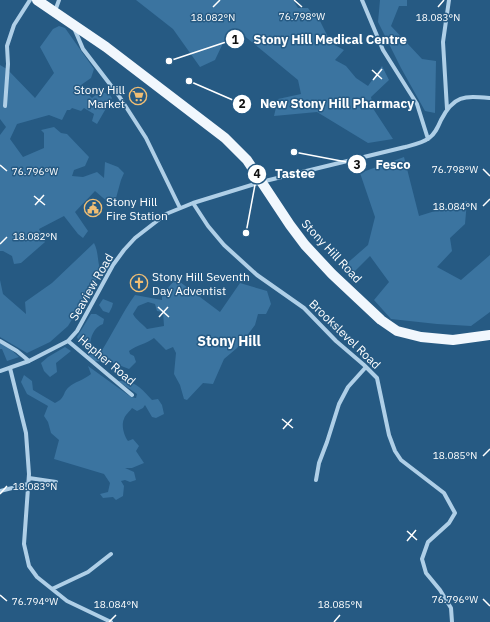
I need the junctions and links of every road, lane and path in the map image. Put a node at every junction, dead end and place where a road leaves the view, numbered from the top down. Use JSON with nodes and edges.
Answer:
{"nodes":[{"id":1,"x":30,"y":0,"type":"edge"},
{"id":2,"x":37,"y":0,"type":"edge"},
{"id":3,"x":59,"y":0,"type":"edge"},
{"id":4,"x":362,"y":0,"type":"edge"},
{"id":5,"x":449,"y":0,"type":"edge"},
{"id":6,"x":55,"y":11,"type":"junction"},
{"id":7,"x":72,"y":24,"type":"junction"},
{"id":8,"x":490,"y":98,"type":"edge"},
{"id":9,"x":5,"y":106,"type":"dead end"},
{"id":10,"x":447,"y":108,"type":"junction"},
{"id":11,"x":428,"y":139,"type":"junction"},
{"id":12,"x":261,"y":182,"type":"junction"},
{"id":13,"x":193,"y":203,"type":"junction"},
{"id":14,"x":180,"y":208,"type":"junction"},
{"id":15,"x":490,"y":335,"type":"edge"},
{"id":16,"x":0,"y":341,"type":"edge"},
{"id":17,"x":68,"y":341,"type":"junction"},
{"id":18,"x":29,"y":361,"type":"junction"},
{"id":19,"x":366,"y":367,"type":"junction"},
{"id":20,"x":10,"y":368,"type":"junction"},
{"id":21,"x":0,"y":371,"type":"edge"},
{"id":22,"x":132,"y":395,"type":"dead end"},
{"id":23,"x":29,"y":478,"type":"junction"},
{"id":24,"x":316,"y":480,"type":"dead end"},
{"id":25,"x":56,"y":482,"type":"dead end"},
{"id":26,"x":28,"y":484,"type":"junction"},
{"id":27,"x":0,"y":491,"type":"edge"},
{"id":28,"x":111,"y":554,"type":"dead end"},
{"id":29,"x":52,"y":589,"type":"junction"},
{"id":30,"x":103,"y":621,"type":"edge"},
{"id":31,"x":111,"y":622,"type":"edge"},
{"id":32,"x":452,"y":622,"type":"edge"}],
"edges":[{"from":1,"to":9,"type":"street"},
{"from":2,"to":6,"type":"main road","name":"Stony Hill Road"},
{"from":3,"to":6,"type":"street"},
{"from":4,"to":11,"type":"street"},
{"from":5,"to":10,"type":"street"},
{"from":6,"to":7,"type":"main road","name":"Stony Hill Road"},
{"from":7,"to":12,"type":"main road","name":"Stony Hill Road"},
{"from":7,"to":14,"type":"street"},
{"from":8,"to":10,"type":"street"},
{"from":10,"to":11,"type":"street"},
{"from":11,"to":12,"type":"street","name":"Seaview Road"},
{"from":12,"to":13,"type":"street","name":"Seaview Road"},
{"from":12,"to":15,"type":"main road","name":"Stony Hill Road"},
{"from":13,"to":14,"type":"street","name":"Seaview Road"},
{"from":13,"to":19,"type":"street","name":"Brookslevel Road"},
{"from":14,"to":17,"type":"street","name":"Seaview Road"},
{"from":16,"to":18,"type":"street"},
{"from":17,"to":18,"type":"street","name":"Seaview Road"},
{"from":17,"to":22,"type":"street","name":"Hepher Road"},
{"from":18,"to":20,"type":"street","name":"Seaview Road"},
{"from":19,"to":24,"type":"street"},
{"from":19,"to":32,"type":"street","name":"Brookslevel Road"},
{"from":20,"to":21,"type":"street","name":"Seaview Road"},
{"from":20,"to":23,"type":"street"},
{"from":23,"to":25,"type":"street"},
{"from":23,"to":26,"type":"street"},
{"from":26,"to":27,"type":"street"},
{"from":26,"to":29,"type":"street"},
{"from":28,"to":29,"type":"street"},
{"from":29,"to":30,"type":"street"},
{"from":30,"to":31,"type":"street"}]}
